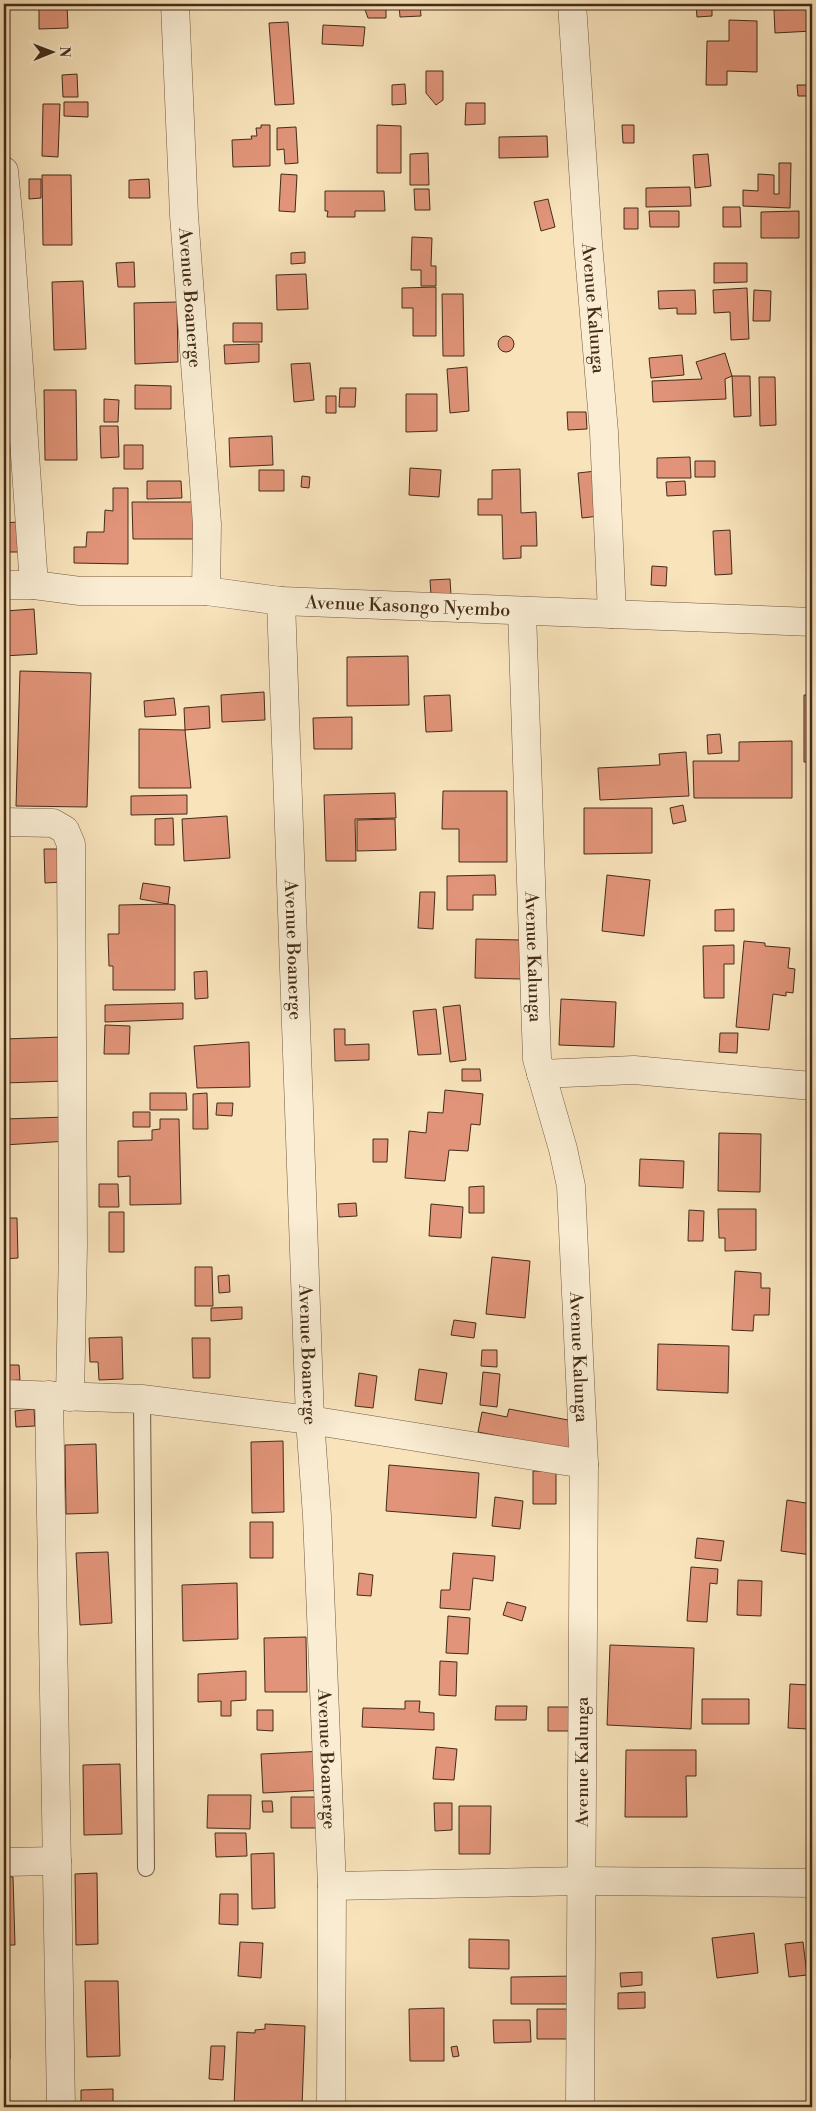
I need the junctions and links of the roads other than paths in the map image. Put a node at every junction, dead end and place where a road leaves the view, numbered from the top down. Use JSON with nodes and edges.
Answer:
{"nodes":[{"id":1,"x":175,"y":4,"type":"edge"},
{"id":2,"x":572,"y":4,"type":"edge"},
{"id":3,"x":4,"y":171,"type":"edge"},
{"id":4,"x":4,"y":584,"type":"edge"},
{"id":5,"x":34,"y":585,"type":"junction"},
{"id":6,"x":206,"y":591,"type":"junction"},
{"id":7,"x":280,"y":601,"type":"junction"},
{"id":8,"x":522,"y":612,"type":"junction"},
{"id":9,"x":612,"y":614,"type":"junction"},
{"id":10,"x":812,"y":622,"type":"edge"},
{"id":11,"x":4,"y":822,"type":"edge"},
{"id":12,"x":541,"y":1074,"type":"junction"},
{"id":13,"x":812,"y":1086,"type":"edge"},
{"id":14,"x":4,"y":1394,"type":"edge"},
{"id":15,"x":59,"y":1396,"type":"junction"},
{"id":16,"x":142,"y":1399,"type":"junction"},
{"id":17,"x":310,"y":1420,"type":"junction"},
{"id":18,"x":584,"y":1464,"type":"junction"},
{"id":19,"x":57,"y":1861,"type":"junction"},
{"id":20,"x":4,"y":1862,"type":"edge"},
{"id":21,"x":146,"y":1868,"type":"dead end"},
{"id":22,"x":582,"y":1881,"type":"junction"},
{"id":23,"x":812,"y":1883,"type":"edge"},
{"id":24,"x":332,"y":1886,"type":"junction"},
{"id":25,"x":61,"y":2107,"type":"edge"},
{"id":26,"x":331,"y":2107,"type":"edge"},
{"id":27,"x":580,"y":2107,"type":"edge"}],
"edges":[{"from":1,"to":6,"type":"street","name":"Avenue Boanerge"},
{"from":2,"to":9,"type":"street","name":"Avenue Kalunga"},
{"from":3,"to":5,"type":"street"},
{"from":4,"to":5,"type":"street","name":"Avenue Kasongo Nyembo"},
{"from":5,"to":6,"type":"street","name":"Avenue Kasongo Nyembo"},
{"from":6,"to":7,"type":"street","name":"Avenue Kasongo Nyembo"},
{"from":7,"to":8,"type":"street","name":"Avenue Kasongo Nyembo"},
{"from":7,"to":17,"type":"street","name":"Avenue Boanerge"},
{"from":8,"to":9,"type":"street","name":"Avenue Kasongo Nyembo"},
{"from":8,"to":12,"type":"street","name":"Avenue Kalunga"},
{"from":9,"to":10,"type":"street","name":"Avenue Kasongo Nyembo"},
{"from":11,"to":15,"type":"street"},
{"from":12,"to":13,"type":"street"},
{"from":12,"to":18,"type":"street","name":"Avenue Kalunga"},
{"from":14,"to":15,"type":"street"},
{"from":15,"to":16,"type":"street"},
{"from":15,"to":19,"type":"street"},
{"from":16,"to":17,"type":"street"},
{"from":16,"to":21,"type":"lane"},
{"from":17,"to":18,"type":"street"},
{"from":17,"to":24,"type":"street","name":"Avenue Boanerge"},
{"from":18,"to":22,"type":"street","name":"Avenue Kalunga"},
{"from":19,"to":20,"type":"street"},
{"from":19,"to":25,"type":"street"},
{"from":22,"to":23,"type":"street"},
{"from":22,"to":24,"type":"street"},
{"from":22,"to":27,"type":"street","name":"Avenue Kalunga"},
{"from":24,"to":26,"type":"street","name":"Avenue Boanerge"}]}
